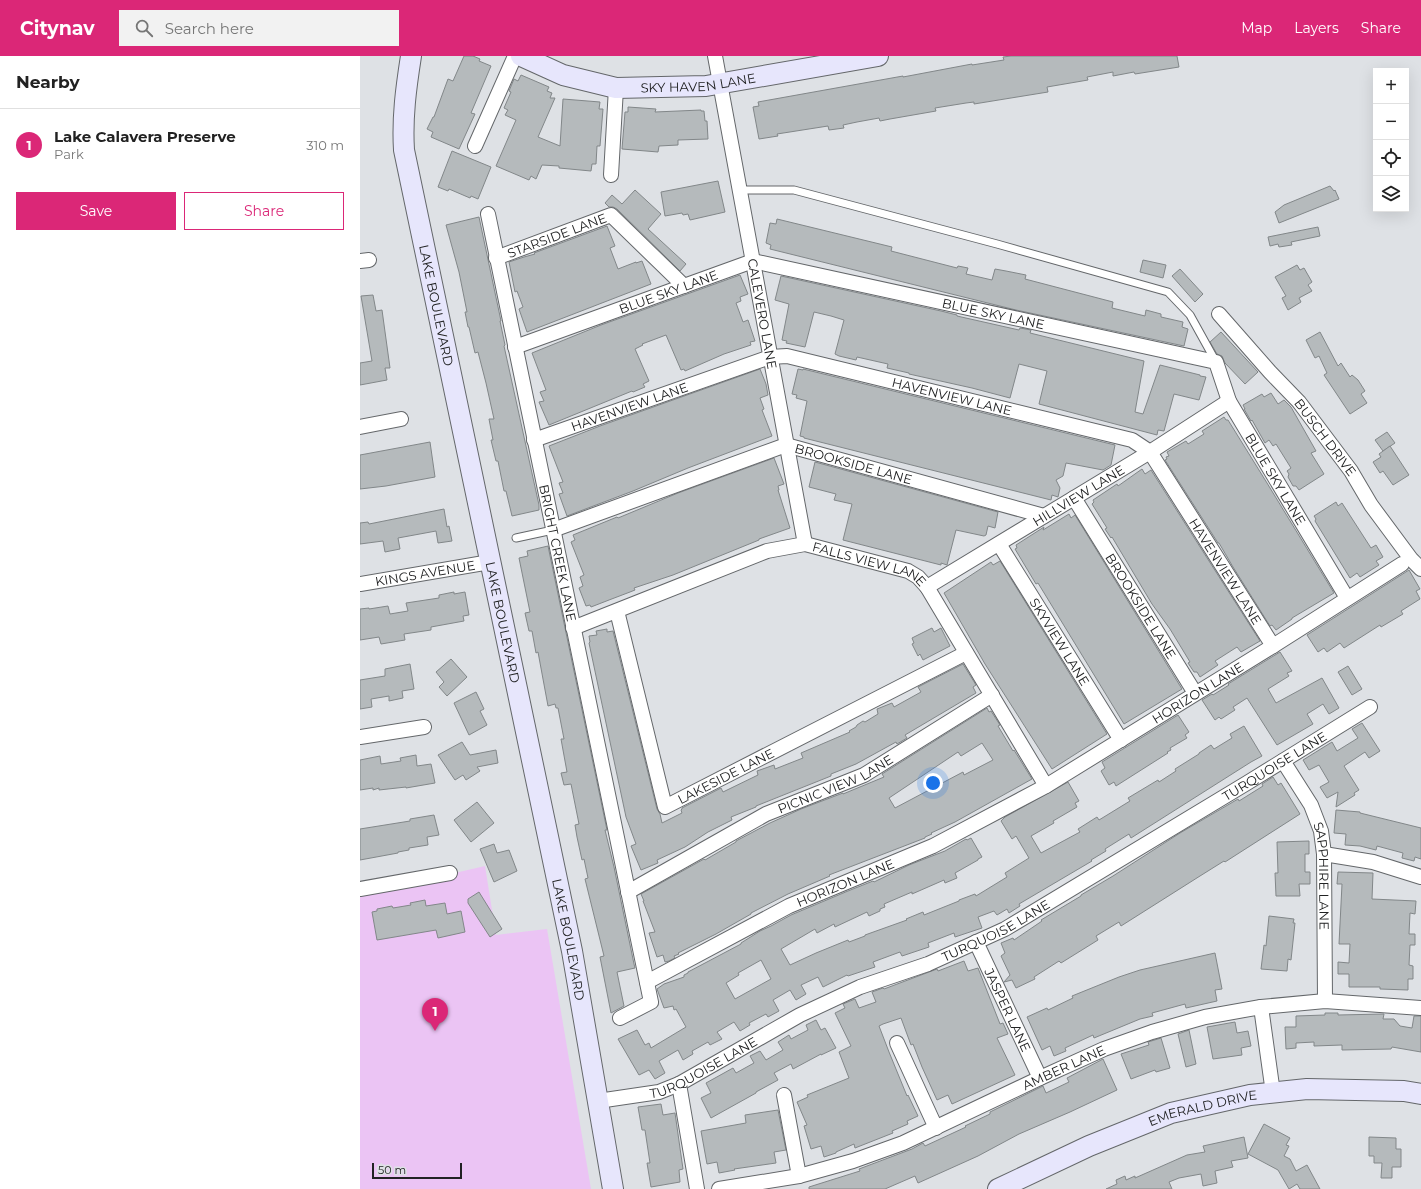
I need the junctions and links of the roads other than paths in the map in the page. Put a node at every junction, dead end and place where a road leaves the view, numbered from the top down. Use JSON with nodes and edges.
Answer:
{"nodes":[{"id":1,"x":411,"y":56,"type":"edge"},
{"id":2,"x":515,"y":56,"type":"edge"},
{"id":3,"x":521,"y":56,"type":"edge"},
{"id":4,"x":714,"y":56,"type":"edge"},
{"id":5,"x":878,"y":56,"type":"edge"},
{"id":6,"x":838,"y":59,"type":"edge"},
{"id":7,"x":720,"y":84,"type":"junction"},
{"id":8,"x":616,"y":88,"type":"junction"},
{"id":9,"x":475,"y":146,"type":"dead end"},
{"id":10,"x":611,"y":175,"type":"dead end"},
{"id":11,"x":740,"y":190,"type":"junction"},
{"id":12,"x":488,"y":214,"type":"dead end"},
{"id":13,"x":496,"y":258,"type":"junction"},
{"id":14,"x":753,"y":261,"type":"junction"},
{"id":15,"x":684,"y":286,"type":"junction"},
{"id":16,"x":1219,"y":314,"type":"dead end"},
{"id":17,"x":515,"y":347,"type":"junction"},
{"id":18,"x":770,"y":357,"type":"junction"},
{"id":19,"x":1216,"y":362,"type":"junction"},
{"id":20,"x":1229,"y":401,"type":"junction"},
{"id":21,"x":401,"y":419,"type":"dead end"},
{"id":22,"x":360,"y":427,"type":"edge"},
{"id":23,"x":534,"y":440,"type":"junction"},
{"id":24,"x":786,"y":445,"type":"junction"},
{"id":25,"x":1150,"y":452,"type":"junction"},
{"id":26,"x":1074,"y":498,"type":"junction"},
{"id":27,"x":1044,"y":516,"type":"junction"},
{"id":28,"x":553,"y":530,"type":"junction"},
{"id":29,"x":516,"y":538,"type":"dead end"},
{"id":30,"x":805,"y":544,"type":"junction"},
{"id":31,"x":999,"y":544,"type":"junction"},
{"id":32,"x":490,"y":562,"type":"junction"},
{"id":33,"x":1402,"y":564,"type":"dead end"},
{"id":34,"x":1421,"y":569,"type":"edge"},
{"id":35,"x":360,"y":584,"type":"edge"},
{"id":36,"x":927,"y":587,"type":"junction"},
{"id":37,"x":1347,"y":598,"type":"junction"},
{"id":38,"x":616,"y":611,"type":"junction"},
{"id":39,"x":573,"y":628,"type":"junction"},
{"id":40,"x":1272,"y":646,"type":"junction"},
{"id":41,"x":966,"y":653,"type":"junction"},
{"id":42,"x":1195,"y":693,"type":"junction"},
{"id":43,"x":992,"y":695,"type":"junction"},
{"id":44,"x":1370,"y":707,"type":"dead end"},
{"id":45,"x":424,"y":727,"type":"dead end"},
{"id":46,"x":360,"y":737,"type":"edge"},
{"id":47,"x":1121,"y":740,"type":"junction"},
{"id":48,"x":1284,"y":761,"type":"junction"},
{"id":49,"x":1046,"y":786,"type":"junction"},
{"id":50,"x":1324,"y":854,"type":"junction"},
{"id":51,"x":450,"y":873,"type":"dead end"},
{"id":52,"x":1421,"y":877,"type":"edge"},
{"id":53,"x":360,"y":889,"type":"edge"},
{"id":54,"x":628,"y":892,"type":"junction"},
{"id":55,"x":976,"y":942,"type":"junction"},
{"id":56,"x":647,"y":982,"type":"junction"},
{"id":57,"x":1325,"y":1001,"type":"junction"},
{"id":58,"x":1261,"y":1007,"type":"junction"},
{"id":59,"x":1421,"y":1008,"type":"edge"},
{"id":60,"x":620,"y":1018,"type":"dead end"},
{"id":61,"x":898,"y":1043,"type":"dead end"},
{"id":62,"x":1040,"y":1078,"type":"junction"},
{"id":63,"x":679,"y":1084,"type":"junction"},
{"id":64,"x":1273,"y":1092,"type":"junction"},
{"id":65,"x":1421,"y":1094,"type":"edge"},
{"id":66,"x":784,"y":1095,"type":"dead end"},
{"id":67,"x":598,"y":1101,"type":"junction"},
{"id":68,"x":936,"y":1128,"type":"junction"},
{"id":69,"x":800,"y":1176,"type":"junction"},
{"id":70,"x":613,"y":1189,"type":"edge"},
{"id":71,"x":697,"y":1189,"type":"edge"},
{"id":72,"x":719,"y":1189,"type":"edge"},
{"id":73,"x":998,"y":1189,"type":"edge"}],
"edges":[{"from":1,"to":32,"type":"main road","name":"LAKE BOULEVARD"},
{"from":2,"to":9,"type":"street"},
{"from":3,"to":8,"type":"main road","name":"SKY HAVEN LANE"},
{"from":4,"to":7,"type":"street","name":"CALEVERO LANE"},
{"from":5,"to":6,"type":"main road","name":"SKY HAVEN LANE"},
{"from":6,"to":7,"type":"main road","name":"SKY HAVEN LANE"},
{"from":7,"to":8,"type":"main road","name":"SKY HAVEN LANE"},
{"from":7,"to":11,"type":"street","name":"CALEVERO LANE"},
{"from":8,"to":10,"type":"street"},
{"from":11,"to":14,"type":"street","name":"CALEVERO LANE"},
{"from":11,"to":19,"type":"lane"},
{"from":12,"to":13,"type":"street","name":"BRIGHT CREEK LANE"},
{"from":13,"to":15,"type":"street","name":"STARSIDE LANE"},
{"from":13,"to":17,"type":"street","name":"BRIGHT CREEK LANE"},
{"from":14,"to":15,"type":"street","name":"BLUE SKY LANE"},
{"from":14,"to":18,"type":"street","name":"CALEVERO LANE"},
{"from":14,"to":19,"type":"street","name":"BLUE SKY LANE"},
{"from":15,"to":17,"type":"street","name":"BLUE SKY LANE"},
{"from":16,"to":34,"type":"street","name":"BUSCH DRIVE"},
{"from":17,"to":23,"type":"street","name":"BRIGHT CREEK LANE"},
{"from":18,"to":23,"type":"street","name":"HAVENVIEW LANE"},
{"from":18,"to":24,"type":"street","name":"CALEVERO LANE"},
{"from":18,"to":25,"type":"street","name":"HAVENVIEW LANE"},
{"from":19,"to":20,"type":"street","name":"BLUE SKY LANE"},
{"from":20,"to":25,"type":"street","name":"HILLVIEW LANE"},
{"from":20,"to":37,"type":"street","name":"BLUE SKY LANE"},
{"from":21,"to":22,"type":"street"},
{"from":23,"to":28,"type":"street","name":"BRIGHT CREEK LANE"},
{"from":24,"to":27,"type":"street","name":"BROOKSIDE LANE"},
{"from":24,"to":28,"type":"street","name":"BROOKSIDE LANE"},
{"from":24,"to":30,"type":"street","name":"CALEVERO LANE"},
{"from":25,"to":26,"type":"street","name":"HILLVIEW LANE"},
{"from":25,"to":40,"type":"street","name":"HAVENVIEW LANE"},
{"from":26,"to":27,"type":"street","name":"HILLVIEW LANE"},
{"from":26,"to":42,"type":"street","name":"BROOKSIDE LANE"},
{"from":27,"to":31,"type":"street","name":"HILLVIEW LANE"},
{"from":28,"to":29,"type":"lane"},
{"from":28,"to":39,"type":"street","name":"BRIGHT CREEK LANE"},
{"from":30,"to":36,"type":"street","name":"FALLS VIEW LANE"},
{"from":30,"to":38,"type":"street","name":"FALLS VIEW LANE"},
{"from":31,"to":36,"type":"street","name":"HILLVIEW LANE"},
{"from":31,"to":47,"type":"street","name":"SKYVIEW LANE"},
{"from":32,"to":35,"type":"street","name":"KINGS AVENUE"},
{"from":32,"to":67,"type":"main road","name":"LAKE BOULEVARD"},
{"from":33,"to":37,"type":"street","name":"HORIZON LANE"},
{"from":36,"to":41,"type":"street","name":"FALLS VIEW LANE"},
{"from":37,"to":40,"type":"street","name":"HORIZON LANE"},
{"from":38,"to":39,"type":"street","name":"FALLS VIEW LANE"},
{"from":38,"to":41,"type":"street","name":"LAKESIDE LANE"},
{"from":39,"to":54,"type":"street","name":"BRIGHT CREEK LANE"},
{"from":40,"to":42,"type":"street","name":"HORIZON LANE"},
{"from":41,"to":43,"type":"street","name":"FALLS VIEW LANE"},
{"from":42,"to":47,"type":"street","name":"HORIZON LANE"},
{"from":43,"to":49,"type":"street","name":"FALLS VIEW LANE"},
{"from":43,"to":54,"type":"street","name":"PICNIC VIEW LANE"},
{"from":44,"to":48,"type":"street","name":"TURQUOISE LANE"},
{"from":45,"to":46,"type":"street"},
{"from":47,"to":49,"type":"street","name":"HORIZON LANE"},
{"from":48,"to":50,"type":"street","name":"SAPPHIRE LANE"},
{"from":48,"to":55,"type":"street","name":"TURQUOISE LANE"},
{"from":49,"to":56,"type":"street","name":"HORIZON LANE"},
{"from":50,"to":52,"type":"street"},
{"from":50,"to":57,"type":"street","name":"SAPPHIRE LANE"},
{"from":51,"to":53,"type":"street"},
{"from":54,"to":56,"type":"street","name":"BRIGHT CREEK LANE"},
{"from":55,"to":62,"type":"street","name":"JASPER LANE"},
{"from":55,"to":63,"type":"street","name":"TURQUOISE LANE"},
{"from":56,"to":60,"type":"street","name":"BRIGHT CREEK LANE"},
{"from":57,"to":58,"type":"street","name":"AMBER LANE"},
{"from":57,"to":59,"type":"street","name":"AMBER LANE"},
{"from":58,"to":62,"type":"street","name":"AMBER LANE"},
{"from":58,"to":64,"type":"street"},
{"from":61,"to":68,"type":"street"},
{"from":62,"to":68,"type":"street","name":"AMBER LANE"},
{"from":63,"to":67,"type":"street","name":"TURQUOISE LANE"},
{"from":63,"to":71,"type":"street"},
{"from":64,"to":65,"type":"main road","name":"EMERALD DRIVE"},
{"from":64,"to":73,"type":"main road","name":"EMERALD DRIVE"},
{"from":66,"to":69,"type":"street"},
{"from":67,"to":70,"type":"main road","name":"LAKE BOULEVARD"},
{"from":68,"to":69,"type":"street","name":"AMBER LANE"},
{"from":69,"to":72,"type":"street","name":"AMBER LANE"}]}
